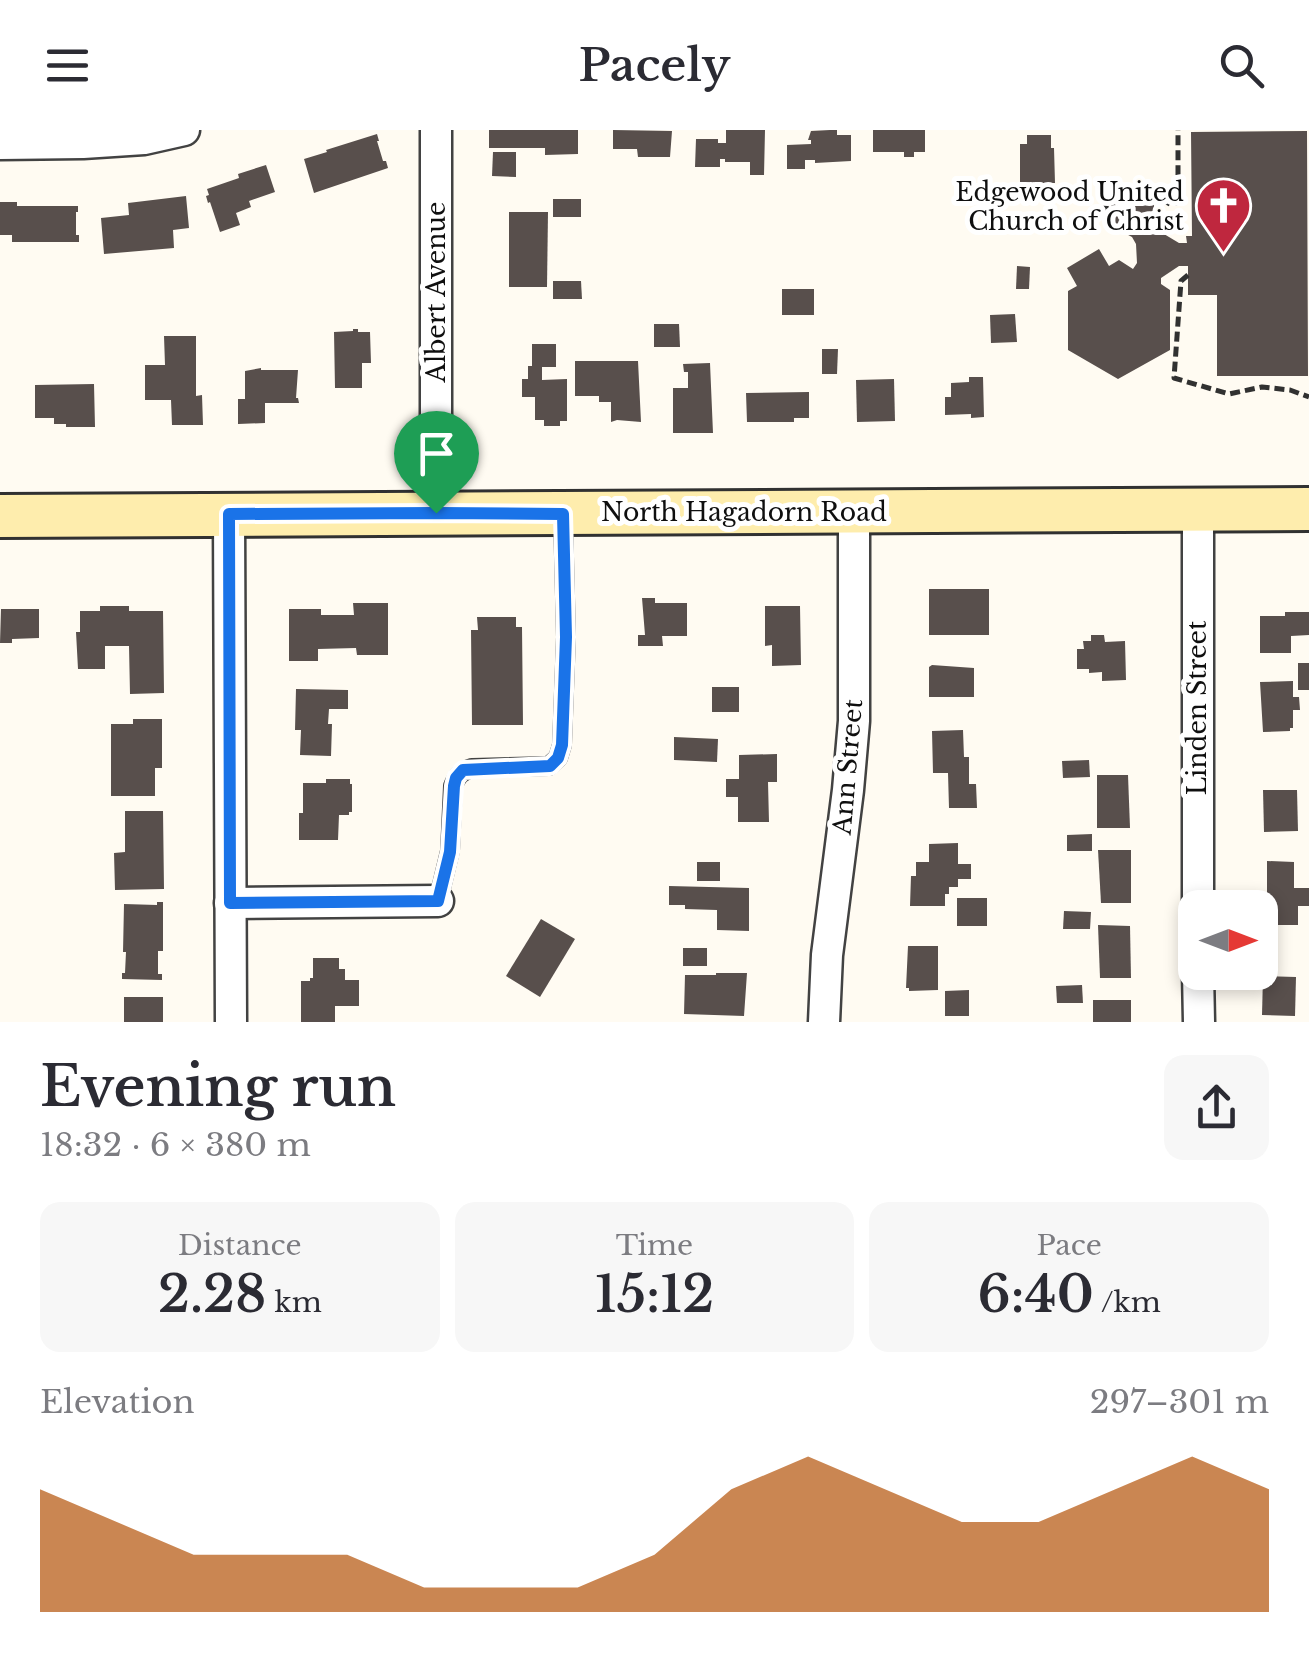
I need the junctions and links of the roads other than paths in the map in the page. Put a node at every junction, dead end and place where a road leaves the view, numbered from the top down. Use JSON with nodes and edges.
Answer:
{"nodes":[{"id":1,"x":184,"y":130,"type":"edge"},
{"id":2,"x":436,"y":130,"type":"edge"},
{"id":3,"x":0,"y":144,"type":"edge"},
{"id":4,"x":1309,"y":509,"type":"edge"},
{"id":5,"x":1198,"y":510,"type":"junction"},
{"id":6,"x":854,"y":512,"type":"junction"},
{"id":7,"x":436,"y":513,"type":"junction"},
{"id":8,"x":229,"y":514,"type":"junction"},
{"id":9,"x":563,"y":514,"type":"junction"},
{"id":10,"x":0,"y":516,"type":"edge"},
{"id":11,"x":1198,"y":890,"type":"edge"},
{"id":12,"x":438,"y":901,"type":"joint"},
{"id":13,"x":230,"y":903,"type":"junction"},
{"id":14,"x":1198,"y":990,"type":"edge"},
{"id":15,"x":231,"y":1022,"type":"edge"},
{"id":16,"x":824,"y":1022,"type":"edge"},
{"id":17,"x":1198,"y":1022,"type":"edge"}],
"edges":[{"from":1,"to":3,"type":"street"},
{"from":2,"to":7,"type":"street","name":"Albert Avenue"},
{"from":4,"to":5,"type":"street","name":"North Hagadorn Road"},
{"from":5,"to":6,"type":"street","name":"North Hagadorn Road"},
{"from":5,"to":11,"type":"street","name":"Linden Street"},
{"from":6,"to":9,"type":"street","name":"North Hagadorn Road"},
{"from":6,"to":16,"type":"street","name":"Ann Street"},
{"from":7,"to":8,"type":"street","name":"North Hagadorn Road"},
{"from":7,"to":9,"type":"street","name":"North Hagadorn Road"},
{"from":8,"to":10,"type":"street","name":"North Hagadorn Road"},
{"from":8,"to":13,"type":"street"},
{"from":9,"to":12,"type":"lane"},
{"from":12,"to":13,"type":"street"},
{"from":13,"to":15,"type":"street"},
{"from":14,"to":17,"type":"street"}]}
